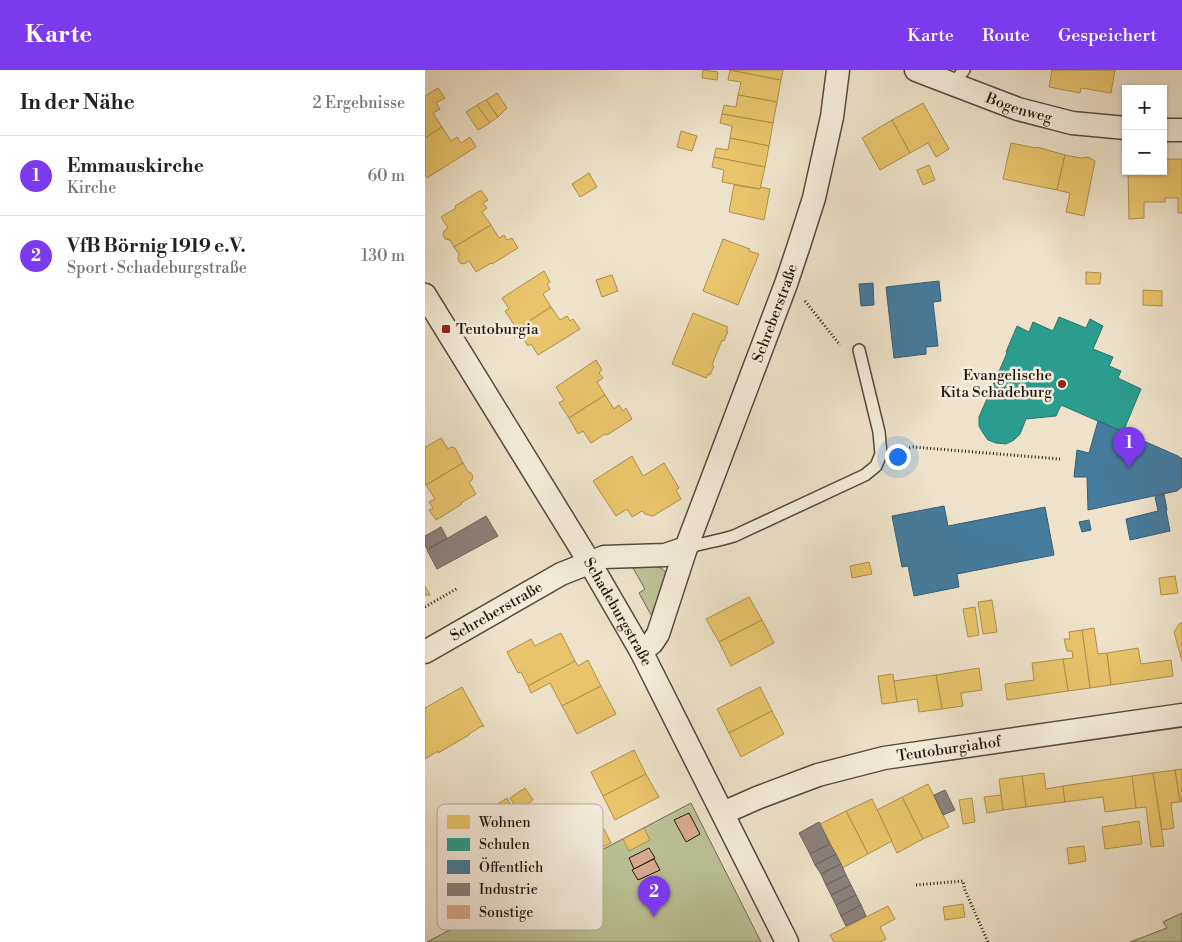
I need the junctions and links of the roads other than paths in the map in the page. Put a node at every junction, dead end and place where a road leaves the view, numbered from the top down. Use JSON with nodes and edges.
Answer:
{"nodes":[{"id":1,"x":838,"y":70,"type":"edge"},
{"id":2,"x":916,"y":70,"type":"edge"},
{"id":3,"x":958,"y":77,"type":"edge"},
{"id":4,"x":1122,"y":128,"type":"edge"},
{"id":5,"x":1167,"y":130,"type":"edge"},
{"id":6,"x":1182,"y":130,"type":"edge"},
{"id":7,"x":425,"y":295,"type":"edge"},
{"id":8,"x":859,"y":350,"type":"road end"},
{"id":9,"x":686,"y":548,"type":"junction"},
{"id":10,"x":590,"y":563,"type":"junction"},
{"id":11,"x":641,"y":651,"type":"junction"},
{"id":12,"x":425,"y":652,"type":"edge"},
{"id":13,"x":1182,"y":715,"type":"edge"},
{"id":14,"x":723,"y":813,"type":"junction"},
{"id":15,"x":787,"y":942,"type":"edge"}],
"edges":[{"from":1,"to":9,"type":"street","name":"Schreberstraße"},
{"from":2,"to":3,"type":"street","name":"Bogenweg"},
{"from":3,"to":4,"type":"street","name":"Bogenweg"},
{"from":5,"to":6,"type":"street"},
{"from":7,"to":10,"type":"street","name":"Schadeburgstraße"},
{"from":8,"to":9,"type":"lane"},
{"from":9,"to":10,"type":"street","name":"Schreberstraße"},
{"from":9,"to":11,"type":"street","name":"Schreberstraße"},
{"from":10,"to":11,"type":"street","name":"Schadeburgstraße"},
{"from":10,"to":12,"type":"street","name":"Schreberstraße"},
{"from":11,"to":14,"type":"street","name":"Schadeburgstraße"},
{"from":13,"to":14,"type":"street","name":"Teutoburgiahof"},
{"from":14,"to":15,"type":"street","name":"Schadeburgstraße"}]}
